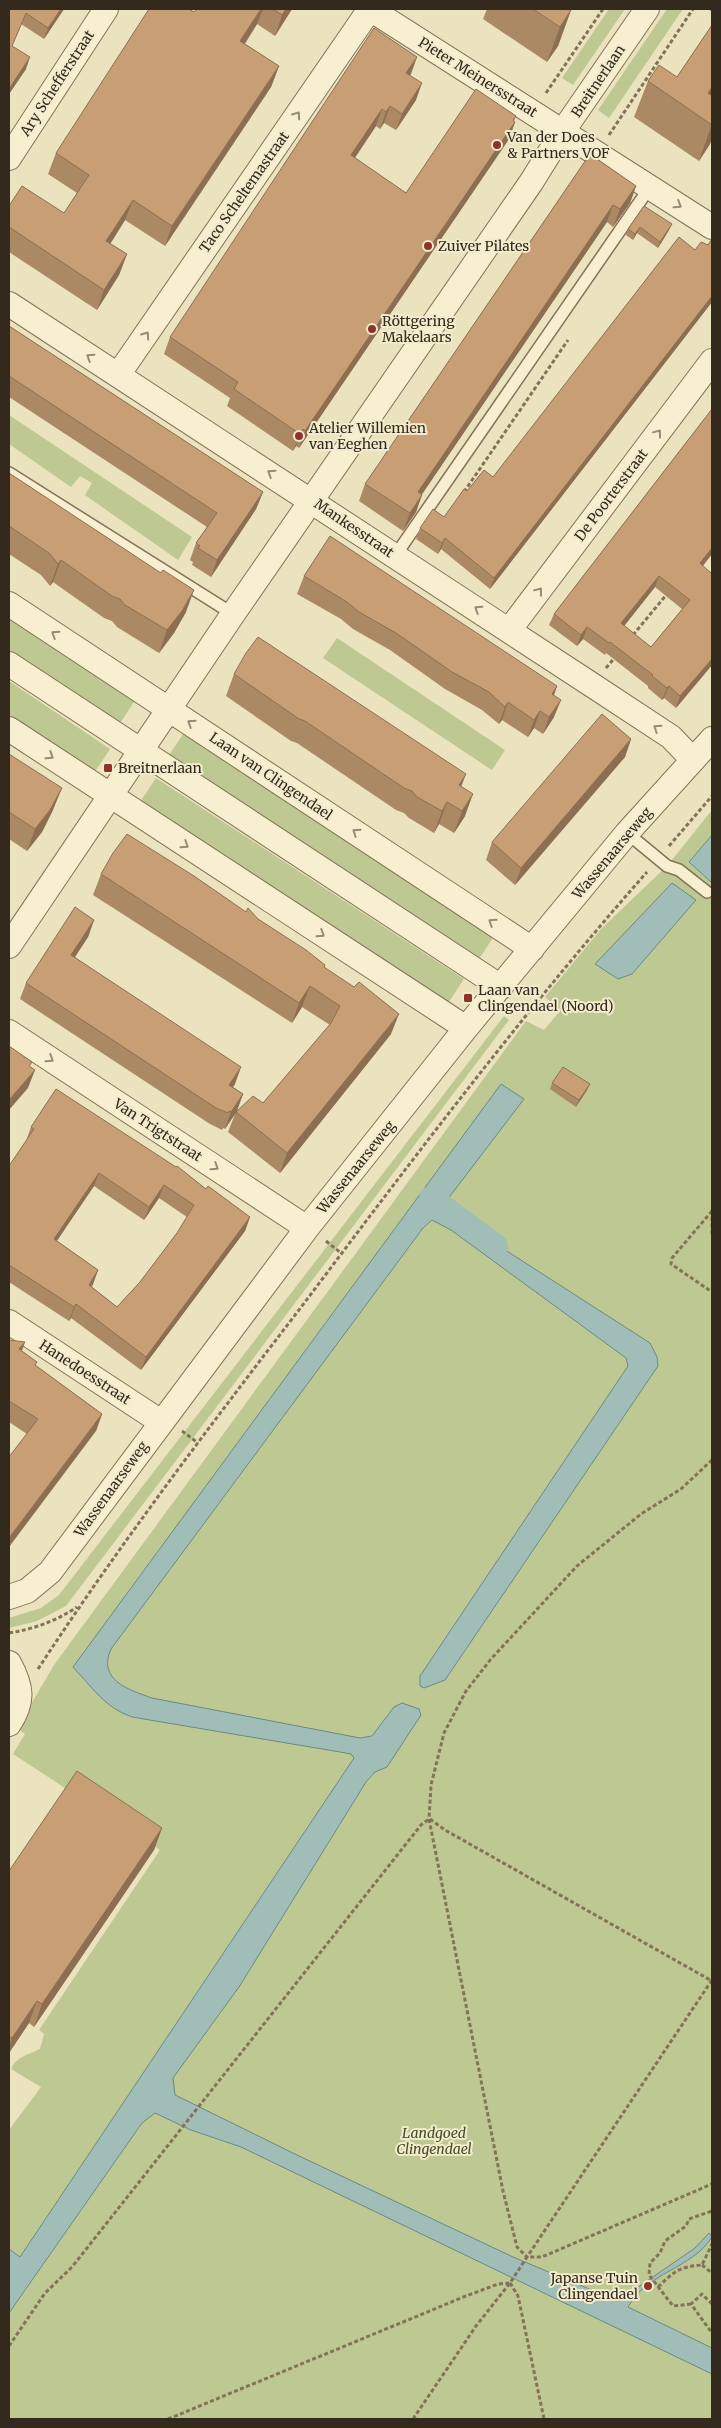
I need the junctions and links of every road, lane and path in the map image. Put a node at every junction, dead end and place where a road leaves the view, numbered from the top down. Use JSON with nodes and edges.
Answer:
{"nodes":[{"id":1,"x":106,"y":9,"type":"edge"},
{"id":2,"x":370,"y":9,"type":"edge"},
{"id":3,"x":603,"y":9,"type":"edge"},
{"id":4,"x":647,"y":9,"type":"edge"},
{"id":5,"x":693,"y":9,"type":"edge"},
{"id":6,"x":533,"y":112,"type":"junction"},
{"id":7,"x":563,"y":131,"type":"junction"},
{"id":8,"x":597,"y":153,"type":"junction"},
{"id":9,"x":9,"y":158,"type":"edge"},
{"id":10,"x":650,"y":187,"type":"junction"},
{"id":11,"x":712,"y":227,"type":"edge"},
{"id":12,"x":9,"y":304,"type":"edge"},
{"id":13,"x":570,"y":337,"type":"dead end"},
{"id":14,"x":712,"y":362,"type":"edge"},
{"id":15,"x":118,"y":375,"type":"junction"},
{"id":16,"x":9,"y":473,"type":"edge"},
{"id":17,"x":463,"y":494,"type":"edge"},
{"id":18,"x":312,"y":500,"type":"junction"},
{"id":19,"x":394,"y":556,"type":"junction"},
{"id":20,"x":668,"y":593,"type":"edge"},
{"id":21,"x":9,"y":604,"type":"edge"},
{"id":22,"x":233,"y":614,"type":"junction"},
{"id":23,"x":510,"y":629,"type":"junction"},
{"id":24,"x":631,"y":638,"type":"edge"},
{"id":25,"x":618,"y":653,"type":"edge"},
{"id":26,"x":9,"y":664,"type":"edge"},
{"id":27,"x":592,"y":684,"type":"junction"},
{"id":28,"x":169,"y":709,"type":"junction"},
{"id":29,"x":9,"y":729,"type":"edge"},
{"id":30,"x":712,"y":739,"type":"edge"},
{"id":31,"x":140,"y":751,"type":"junction"},
{"id":32,"x":693,"y":760,"type":"junction"},
{"id":33,"x":110,"y":796,"type":"junction"},
{"id":34,"x":712,"y":796,"type":"edge"},
{"id":35,"x":627,"y":833,"type":"junction"},
{"id":36,"x":658,"y":859,"type":"junction"},
{"id":37,"x":707,"y":892,"type":"dead end"},
{"id":38,"x":9,"y":946,"type":"edge"},
{"id":39,"x":532,"y":948,"type":"junction"},
{"id":40,"x":501,"y":987,"type":"junction"},
{"id":41,"x":466,"y":1028,"type":"junction"},
{"id":42,"x":9,"y":1032,"type":"edge"},
{"id":43,"x":712,"y":1211,"type":"edge"},
{"id":44,"x":712,"y":1218,"type":"edge"},
{"id":45,"x":307,"y":1228,"type":"junction"},
{"id":46,"x":712,"y":1236,"type":"edge"},
{"id":47,"x":712,"y":1292,"type":"edge"},
{"id":48,"x":9,"y":1322,"type":"edge"},
{"id":49,"x":161,"y":1422,"type":"junction"},
{"id":50,"x":712,"y":1460,"type":"edge"},
{"id":51,"x":9,"y":1597,"type":"edge"},
{"id":52,"x":78,"y":1607,"type":"junction"},
{"id":53,"x":9,"y":1633,"type":"edge"},
{"id":54,"x":9,"y":1663,"type":"edge"},
{"id":55,"x":21,"y":1694,"type":"junction"},
{"id":56,"x":9,"y":1724,"type":"edge"},
{"id":57,"x":429,"y":1819,"type":"junction"},
{"id":58,"x":712,"y":1980,"type":"edge"},
{"id":59,"x":712,"y":2184,"type":"edge"},
{"id":60,"x":712,"y":2211,"type":"edge"},
{"id":61,"x":712,"y":2244,"type":"edge"},
{"id":62,"x":525,"y":2259,"type":"junction"},
{"id":63,"x":702,"y":2265,"type":"junction"},
{"id":64,"x":712,"y":2273,"type":"edge"},
{"id":65,"x":510,"y":2283,"type":"junction"},
{"id":66,"x":658,"y":2287,"type":"junction"},
{"id":67,"x":691,"y":2304,"type":"junction"},
{"id":68,"x":712,"y":2304,"type":"edge"},
{"id":69,"x":712,"y":2333,"type":"edge"},
{"id":70,"x":9,"y":2346,"type":"edge"},
{"id":71,"x":168,"y":2419,"type":"edge"},
{"id":72,"x":413,"y":2419,"type":"edge"},
{"id":73,"x":544,"y":2419,"type":"edge"}],
"edges":[{"from":1,"to":9,"type":"street","name":"Ary Schefferstraat"},
{"from":2,"to":6,"type":"street","name":"Pieter Meinersstraat"},
{"from":15,"to":2,"type":"street","name":"Taco Scheltemastraat","one_way":true},
{"from":3,"to":6,"type":"path"},
{"from":4,"to":7,"type":"street","name":"Breitnerlaan"},
{"from":5,"to":8,"type":"path"},
{"from":6,"to":7,"type":"street","name":"Pieter Meinersstraat"},
{"from":7,"to":8,"type":"street","name":"Pieter Meinersstraat"},
{"from":7,"to":18,"type":"street","name":"Breitnerlaan"},
{"from":8,"to":10,"type":"street","name":"Pieter Meinersstraat"},
{"from":10,"to":11,"type":"street","name":"Pieter Meinersstraat","one_way":true},
{"from":10,"to":19,"type":"lane"},
{"from":15,"to":12,"type":"street","name":"Mankesstraat","one_way":true},
{"from":13,"to":17,"type":"path"},
{"from":23,"to":14,"type":"street","name":"De Poorterstraat","one_way":true},
{"from":18,"to":15,"type":"street","name":"Mankesstraat","one_way":true},
{"from":16,"to":22,"type":"lane"},
{"from":18,"to":19,"type":"street","name":"Mankesstraat"},
{"from":18,"to":22,"type":"street","name":"Breitnerlaan"},
{"from":23,"to":19,"type":"street","name":"Mankesstraat","one_way":true},
{"from":20,"to":24,"type":"path"},
{"from":28,"to":21,"type":"street","name":"Laan van Clingendael","one_way":true},
{"from":22,"to":28,"type":"street","name":"Breitnerlaan"},
{"from":23,"to":27,"type":"street","name":"Mankesstraat"},
{"from":25,"to":27,"type":"path"},
{"from":26,"to":31,"type":"street"},
{"from":32,"to":27,"type":"street","name":"Mankesstraat","one_way":true},
{"from":28,"to":31,"type":"street","name":"Breitnerlaan"},
{"from":39,"to":28,"type":"street","name":"Laan van Clingendael","one_way":true},
{"from":29,"to":33,"type":"street","one_way":true},
{"from":30,"to":32,"type":"street","name":"Wassenaarseweg"},
{"from":31,"to":33,"type":"street","name":"Breitnerlaan"},
{"from":31,"to":40,"type":"street"},
{"from":32,"to":35,"type":"street","name":"Wassenaarseweg"},
{"from":33,"to":38,"type":"street","name":"Breitnerlaan"},
{"from":33,"to":41,"type":"street","one_way":true},
{"from":34,"to":36,"type":"path"},
{"from":35,"to":36,"type":"lane"},
{"from":35,"to":39,"type":"street","name":"Wassenaarseweg"},
{"from":36,"to":37,"type":"lane"},
{"from":36,"to":52,"type":"path"},
{"from":39,"to":40,"type":"street","name":"Wassenaarseweg"},
{"from":40,"to":41,"type":"street","name":"Wassenaarseweg"},
{"from":41,"to":45,"type":"street","name":"Wassenaarseweg"},
{"from":42,"to":45,"type":"street","name":"Van Trigtstraat","one_way":true},
{"from":43,"to":47,"type":"path"},
{"from":44,"to":46,"type":"path"},
{"from":45,"to":49,"type":"street","name":"Wassenaarseweg"},
{"from":48,"to":49,"type":"street","name":"Hanedoesstraat"},
{"from":49,"to":51,"type":"street","name":"Wassenaarseweg"},
{"from":50,"to":57,"type":"path"},
{"from":52,"to":53,"type":"path"},
{"from":52,"to":55,"type":"path"},
{"from":54,"to":55,"type":"street"},
{"from":55,"to":56,"type":"street"},
{"from":57,"to":58,"type":"path"},
{"from":57,"to":62,"type":"path"},
{"from":57,"to":70,"type":"path"},
{"from":58,"to":62,"type":"path"},
{"from":59,"to":62,"type":"path"},
{"from":60,"to":66,"type":"path"},
{"from":61,"to":63,"type":"path"},
{"from":62,"to":65,"type":"path"},
{"from":63,"to":64,"type":"path"},
{"from":63,"to":66,"type":"path"},
{"from":65,"to":71,"type":"path"},
{"from":65,"to":72,"type":"path"},
{"from":65,"to":73,"type":"path"},
{"from":66,"to":67,"type":"path"},
{"from":67,"to":68,"type":"path"},
{"from":67,"to":69,"type":"path"}]}
